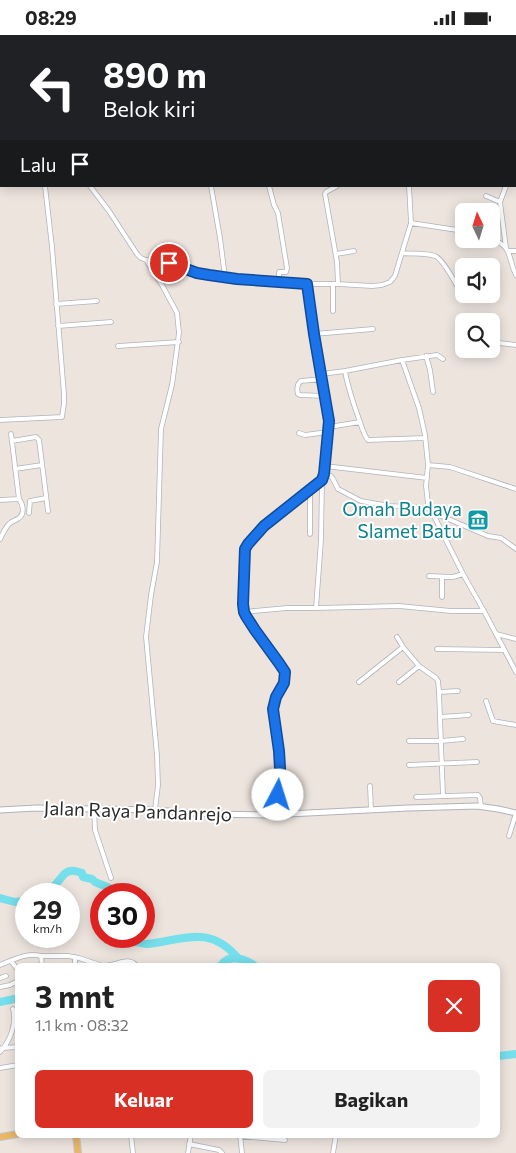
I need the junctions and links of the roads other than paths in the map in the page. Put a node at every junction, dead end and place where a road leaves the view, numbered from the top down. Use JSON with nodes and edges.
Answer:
{"nodes":[{"id":1,"x":45,"y":187,"type":"edge"},
{"id":2,"x":91,"y":187,"type":"edge"},
{"id":3,"x":211,"y":187,"type":"edge"},
{"id":4,"x":269,"y":187,"type":"edge"},
{"id":5,"x":335,"y":187,"type":"edge"},
{"id":6,"x":409,"y":187,"type":"edge"},
{"id":7,"x":506,"y":187,"type":"edge"},
{"id":8,"x":486,"y":196,"type":"dead end"},
{"id":9,"x":500,"y":202,"type":"junction"},
{"id":10,"x":411,"y":223,"type":"junction"},
{"id":11,"x":455,"y":230,"type":"edge"},
{"id":12,"x":500,"y":242,"type":"edge"},
{"id":13,"x":507,"y":250,"type":"junction"},
{"id":14,"x":354,"y":251,"type":"dead end"},
{"id":15,"x":516,"y":251,"type":"edge"},
{"id":16,"x":402,"y":253,"type":"junction"},
{"id":17,"x":336,"y":254,"type":"junction"},
{"id":18,"x":146,"y":260,"type":"junction"},
{"id":19,"x":516,"y":275,"type":"edge"},
{"id":20,"x":225,"y":277,"type":"junction"},
{"id":21,"x":279,"y":279,"type":"junction"},
{"id":22,"x":337,"y":281,"type":"junction"},
{"id":23,"x":455,"y":283,"type":"edge"},
{"id":24,"x":307,"y":284,"type":"junction"},
{"id":25,"x":97,"y":301,"type":"dead end"},
{"id":26,"x":56,"y":304,"type":"junction"},
{"id":27,"x":333,"y":311,"type":"dead end"},
{"id":28,"x":111,"y":322,"type":"dead end"},
{"id":29,"x":58,"y":326,"type":"junction"},
{"id":30,"x":373,"y":329,"type":"dead end"},
{"id":31,"x":314,"y":334,"type":"junction"},
{"id":32,"x":178,"y":342,"type":"junction"},
{"id":33,"x":500,"y":343,"type":"edge"},
{"id":34,"x":516,"y":345,"type":"edge"},
{"id":35,"x":118,"y":347,"type":"dead end"},
{"id":36,"x":426,"y":356,"type":"junction"},
{"id":37,"x":444,"y":359,"type":"dead end"},
{"id":38,"x":402,"y":360,"type":"junction"},
{"id":39,"x":345,"y":371,"type":"junction"},
{"id":40,"x":321,"y":376,"type":"junction"},
{"id":41,"x":433,"y":392,"type":"dead end"},
{"id":42,"x":325,"y":396,"type":"junction"},
{"id":43,"x":0,"y":420,"type":"edge"},
{"id":44,"x":360,"y":422,"type":"junction"},
{"id":45,"x":329,"y":427,"type":"junction"},
{"id":46,"x":328,"y":432,"type":"junction"},
{"id":47,"x":299,"y":433,"type":"dead end"},
{"id":48,"x":11,"y":434,"type":"dead end"},
{"id":49,"x":426,"y":438,"type":"junction"},
{"id":50,"x":12,"y":441,"type":"junction"},
{"id":51,"x":42,"y":465,"type":"junction"},
{"id":52,"x":324,"y":465,"type":"junction"},
{"id":53,"x":428,"y":465,"type":"junction"},
{"id":54,"x":15,"y":469,"type":"junction"},
{"id":55,"x":324,"y":474,"type":"junction"},
{"id":56,"x":427,"y":478,"type":"junction"},
{"id":57,"x":322,"y":480,"type":"junction"},
{"id":58,"x":516,"y":489,"type":"edge"},
{"id":59,"x":310,"y":490,"type":"junction"},
{"id":60,"x":46,"y":497,"type":"junction"},
{"id":61,"x":19,"y":499,"type":"junction"},
{"id":62,"x":0,"y":500,"type":"edge"},
{"id":63,"x":431,"y":510,"type":"junction"},
{"id":64,"x":48,"y":511,"type":"dead end"},
{"id":65,"x":29,"y":513,"type":"dead end"},
{"id":66,"x":310,"y":534,"type":"dead end"},
{"id":67,"x":0,"y":539,"type":"edge"},
{"id":68,"x":516,"y":549,"type":"edge"},
{"id":69,"x":463,"y":573,"type":"junction"},
{"id":70,"x":429,"y":576,"type":"dead end"},
{"id":71,"x":442,"y":577,"type":"junction"},
{"id":72,"x":442,"y":597,"type":"dead end"},
{"id":73,"x":316,"y":608,"type":"junction"},
{"id":74,"x":484,"y":611,"type":"junction"},
{"id":75,"x":244,"y":612,"type":"junction"},
{"id":76,"x":496,"y":634,"type":"junction"},
{"id":77,"x":397,"y":637,"type":"dead end"},
{"id":78,"x":516,"y":639,"type":"edge"},
{"id":79,"x":403,"y":647,"type":"junction"},
{"id":80,"x":437,"y":649,"type":"dead end"},
{"id":81,"x":504,"y":650,"type":"junction"},
{"id":82,"x":419,"y":666,"type":"junction"},
{"id":83,"x":516,"y":672,"type":"edge"},
{"id":84,"x":359,"y":682,"type":"dead end"},
{"id":85,"x":399,"y":682,"type":"dead end"},
{"id":86,"x":458,"y":691,"type":"dead end"},
{"id":87,"x":439,"y":692,"type":"junction"},
{"id":88,"x":486,"y":701,"type":"dead end"},
{"id":89,"x":469,"y":715,"type":"dead end"},
{"id":90,"x":440,"y":717,"type":"junction"},
{"id":91,"x":516,"y":725,"type":"edge"},
{"id":92,"x":463,"y":739,"type":"dead end"},
{"id":93,"x":409,"y":741,"type":"dead end"},
{"id":94,"x":441,"y":741,"type":"junction"},
{"id":95,"x":477,"y":762,"type":"dead end"},
{"id":96,"x":442,"y":764,"type":"junction"},
{"id":97,"x":409,"y":765,"type":"dead end"},
{"id":98,"x":370,"y":786,"type":"dead end"},
{"id":99,"x":443,"y":796,"type":"junction"},
{"id":100,"x":416,"y":797,"type":"dead end"},
{"id":101,"x":481,"y":807,"type":"junction"},
{"id":102,"x":0,"y":809,"type":"edge"},
{"id":103,"x":94,"y":809,"type":"junction"},
{"id":104,"x":156,"y":810,"type":"junction"},
{"id":105,"x":370,"y":810,"type":"junction"},
{"id":106,"x":516,"y":813,"type":"edge"},
{"id":107,"x":276,"y":815,"type":"junction"},
{"id":108,"x":509,"y":836,"type":"dead end"},
{"id":109,"x":111,"y":878,"type":"dead end"},
{"id":110,"x":41,"y":956,"type":"junction"},
{"id":111,"x":75,"y":957,"type":"junction"},
{"id":112,"x":11,"y":961,"type":"junction"},
{"id":113,"x":42,"y":963,"type":"edge"},
{"id":114,"x":74,"y":963,"type":"edge"},
{"id":115,"x":92,"y":963,"type":"edge"},
{"id":116,"x":119,"y":963,"type":"edge"},
{"id":117,"x":134,"y":963,"type":"edge"},
{"id":118,"x":0,"y":965,"type":"edge"},
{"id":119,"x":15,"y":966,"type":"edge"},
{"id":120,"x":6,"y":976,"type":"dead end"},
{"id":121,"x":0,"y":978,"type":"edge"},
{"id":122,"x":15,"y":982,"type":"edge"},
{"id":123,"x":0,"y":987,"type":"edge"},
{"id":124,"x":13,"y":1009,"type":"dead end"},
{"id":125,"x":15,"y":1047,"type":"edge"},
{"id":126,"x":1,"y":1049,"type":"edge"},
{"id":127,"x":15,"y":1065,"type":"edge"},
{"id":128,"x":0,"y":1067,"type":"edge"},
{"id":129,"x":15,"y":1135,"type":"edge"},
{"id":130,"x":0,"y":1137,"type":"edge"},
{"id":131,"x":76,"y":1138,"type":"edge"},
{"id":132,"x":131,"y":1138,"type":"edge"},
{"id":133,"x":190,"y":1138,"type":"edge"},
{"id":134,"x":240,"y":1138,"type":"edge"},
{"id":135,"x":267,"y":1138,"type":"edge"},
{"id":136,"x":336,"y":1138,"type":"edge"},
{"id":137,"x":285,"y":1140,"type":"dead end"},
{"id":138,"x":189,"y":1144,"type":"junction"},
{"id":139,"x":78,"y":1153,"type":"edge"},
{"id":140,"x":133,"y":1153,"type":"edge"},
{"id":141,"x":188,"y":1153,"type":"edge"},
{"id":142,"x":222,"y":1153,"type":"edge"},
{"id":143,"x":242,"y":1153,"type":"edge"},
{"id":144,"x":333,"y":1153,"type":"edge"}],
"edges":[{"from":1,"to":26,"type":"street"},
{"from":2,"to":18,"type":"street"},
{"from":3,"to":20,"type":"street"},
{"from":4,"to":21,"type":"street"},
{"from":5,"to":17,"type":"street"},
{"from":6,"to":10,"type":"street"},
{"from":7,"to":9,"type":"street"},
{"from":8,"to":9,"type":"street"},
{"from":9,"to":13,"type":"street"},
{"from":10,"to":11,"type":"street"},
{"from":10,"to":16,"type":"street"},
{"from":12,"to":13,"type":"street"},
{"from":13,"to":15,"type":"street"},
{"from":13,"to":19,"type":"street"},
{"from":14,"to":17,"type":"street"},
{"from":16,"to":22,"type":"street"},
{"from":16,"to":23,"type":"street"},
{"from":17,"to":22,"type":"street"},
{"from":18,"to":20,"type":"street"},
{"from":18,"to":32,"type":"street"},
{"from":20,"to":21,"type":"street"},
{"from":21,"to":24,"type":"street"},
{"from":22,"to":24,"type":"street"},
{"from":22,"to":27,"type":"street"},
{"from":24,"to":31,"type":"street"},
{"from":25,"to":26,"type":"street"},
{"from":26,"to":29,"type":"street"},
{"from":28,"to":29,"type":"street"},
{"from":29,"to":43,"type":"street"},
{"from":30,"to":31,"type":"street"},
{"from":31,"to":40,"type":"street"},
{"from":32,"to":35,"type":"street"},
{"from":32,"to":104,"type":"street"},
{"from":33,"to":34,"type":"street"},
{"from":36,"to":37,"type":"street"},
{"from":36,"to":38,"type":"street"},
{"from":36,"to":41,"type":"street"},
{"from":38,"to":39,"type":"street"},
{"from":38,"to":49,"type":"street"},
{"from":39,"to":40,"type":"street"},
{"from":39,"to":44,"type":"street"},
{"from":40,"to":42,"type":"street"},
{"from":40,"to":42,"type":"street"},
{"from":42,"to":45,"type":"street"},
{"from":44,"to":45,"type":"street"},
{"from":44,"to":49,"type":"street"},
{"from":45,"to":46,"type":"street"},
{"from":46,"to":47,"type":"street"},
{"from":46,"to":52,"type":"street"},
{"from":48,"to":50,"type":"street"},
{"from":49,"to":53,"type":"street"},
{"from":50,"to":51,"type":"street"},
{"from":50,"to":54,"type":"street"},
{"from":51,"to":54,"type":"street"},
{"from":51,"to":60,"type":"street"},
{"from":52,"to":55,"type":"street"},
{"from":52,"to":56,"type":"street"},
{"from":53,"to":56,"type":"street"},
{"from":53,"to":58,"type":"street"},
{"from":54,"to":61,"type":"street"},
{"from":55,"to":57,"type":"street"},
{"from":55,"to":63,"type":"street"},
{"from":56,"to":63,"type":"street"},
{"from":57,"to":59,"type":"street"},
{"from":57,"to":73,"type":"street"},
{"from":59,"to":66,"type":"street"},
{"from":59,"to":75,"type":"street"},
{"from":60,"to":64,"type":"street"},
{"from":60,"to":65,"type":"street"},
{"from":61,"to":62,"type":"street"},
{"from":61,"to":67,"type":"street"},
{"from":63,"to":68,"type":"street"},
{"from":63,"to":69,"type":"street"},
{"from":69,"to":71,"type":"street"},
{"from":69,"to":74,"type":"street"},
{"from":70,"to":71,"type":"street"},
{"from":71,"to":72,"type":"street"},
{"from":73,"to":74,"type":"street"},
{"from":73,"to":75,"type":"street"},
{"from":74,"to":76,"type":"street"},
{"from":75,"to":107,"type":"street"},
{"from":76,"to":78,"type":"street"},
{"from":76,"to":81,"type":"street"},
{"from":77,"to":79,"type":"street"},
{"from":79,"to":82,"type":"street"},
{"from":79,"to":84,"type":"street"},
{"from":80,"to":81,"type":"street"},
{"from":81,"to":83,"type":"street"},
{"from":82,"to":85,"type":"street"},
{"from":82,"to":87,"type":"street"},
{"from":86,"to":87,"type":"street"},
{"from":87,"to":90,"type":"street"},
{"from":88,"to":91,"type":"street"},
{"from":89,"to":90,"type":"street"},
{"from":90,"to":94,"type":"street"},
{"from":92,"to":94,"type":"street"},
{"from":93,"to":94,"type":"street"},
{"from":94,"to":96,"type":"street"},
{"from":95,"to":96,"type":"street"},
{"from":96,"to":97,"type":"street"},
{"from":96,"to":99,"type":"street"},
{"from":98,"to":105,"type":"street"},
{"from":99,"to":100,"type":"street"},
{"from":99,"to":101,"type":"street"},
{"from":101,"to":105,"type":"main road","name":"Jalan Raya Pandanrejo"},
{"from":101,"to":106,"type":"main road","name":"Jalan Raya Pandanrejo"},
{"from":102,"to":103,"type":"main road","name":"Jalan Raya Pandanrejo"},
{"from":103,"to":104,"type":"main road","name":"Jalan Raya Pandanrejo"},
{"from":103,"to":109,"type":"street"},
{"from":104,"to":107,"type":"main road","name":"Jalan Raya Pandanrejo"},
{"from":105,"to":107,"type":"main road","name":"Jalan Raya Pandanrejo"},
{"from":106,"to":108,"type":"street"},
{"from":110,"to":111,"type":"street"},
{"from":110,"to":112,"type":"street"},
{"from":110,"to":113,"type":"street"},
{"from":111,"to":114,"type":"street"},
{"from":111,"to":115,"type":"street"},
{"from":112,"to":118,"type":"street"},
{"from":112,"to":119,"type":"street"},
{"from":116,"to":117,"type":"street"},
{"from":120,"to":121,"type":"street"},
{"from":122,"to":123,"type":"street"},
{"from":124,"to":126,"type":"street"},
{"from":125,"to":126,"type":"street"},
{"from":127,"to":128,"type":"street"},
{"from":129,"to":130,"type":"main road"},
{"from":131,"to":139,"type":"main road"},
{"from":132,"to":140,"type":"street"},
{"from":133,"to":138,"type":"street"},
{"from":134,"to":143,"type":"street"},
{"from":135,"to":137,"type":"street"},
{"from":136,"to":144,"type":"street"},
{"from":138,"to":141,"type":"street"},
{"from":138,"to":142,"type":"street"}]}
